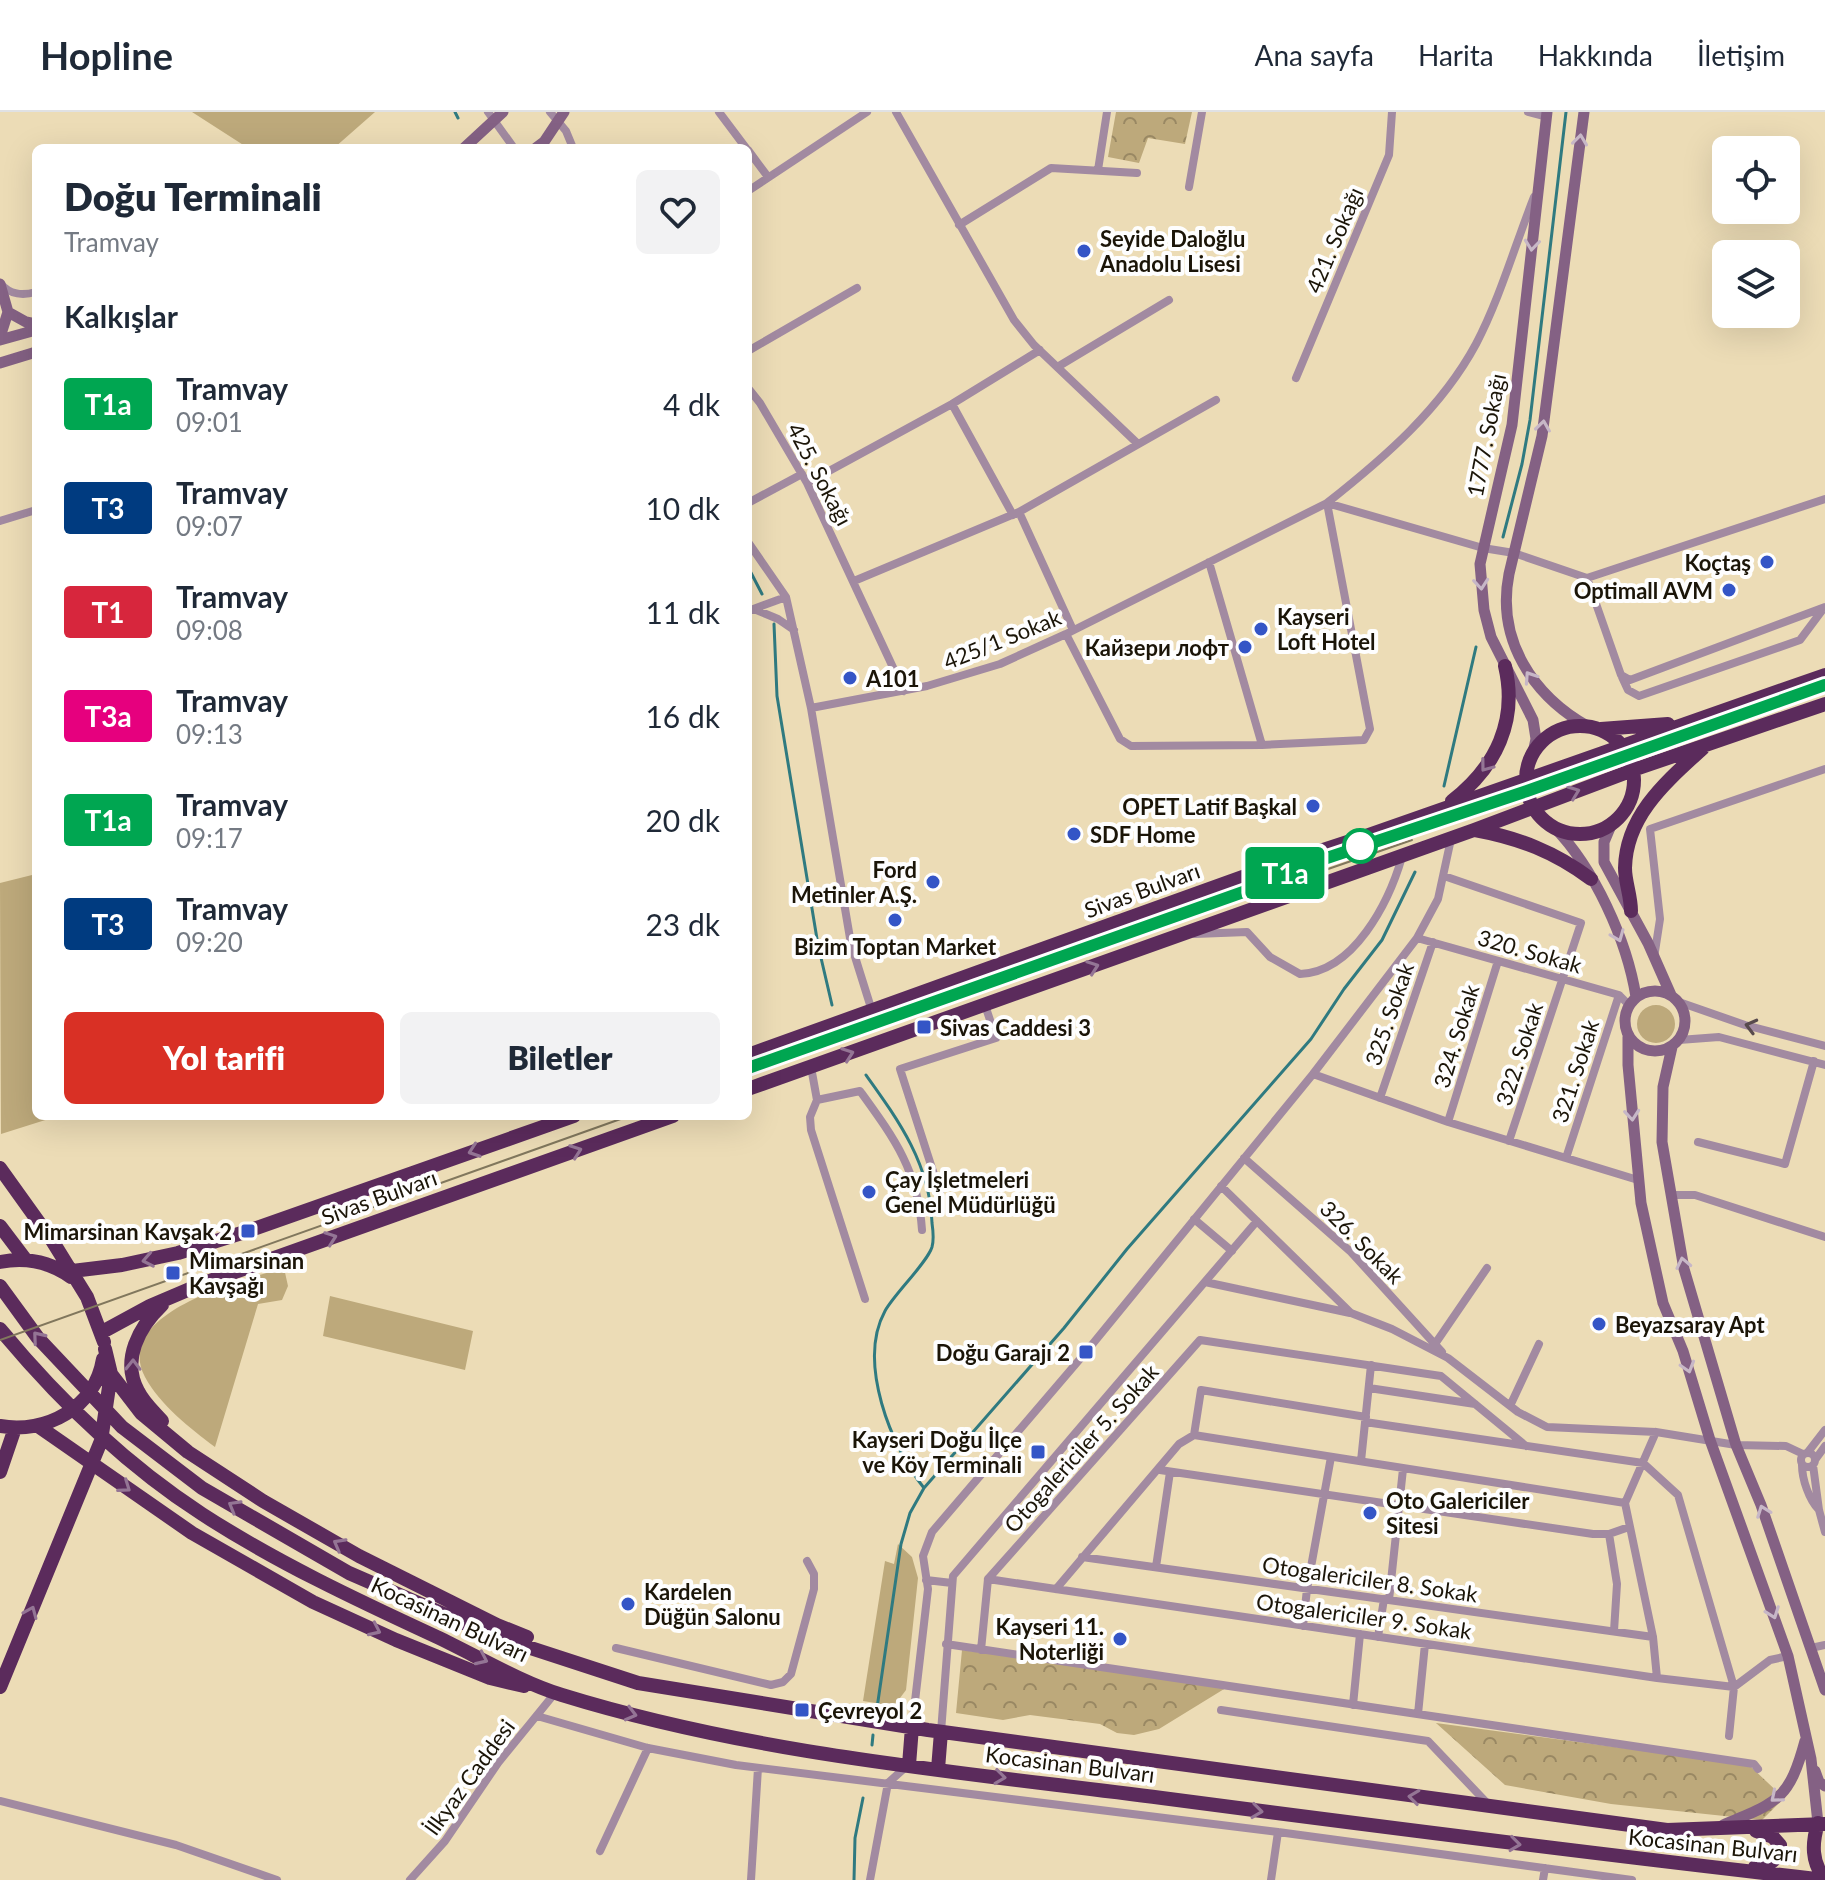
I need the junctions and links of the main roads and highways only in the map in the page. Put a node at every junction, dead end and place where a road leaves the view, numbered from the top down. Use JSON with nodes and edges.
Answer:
{"nodes":[{"id":1,"x":1505,"y":666,"type":"road end"},
{"id":2,"x":1825,"y":675,"type":"edge"},
{"id":3,"x":1825,"y":704,"type":"edge"},
{"id":4,"x":1688,"y":723,"type":"junction"},
{"id":5,"x":1594,"y":728,"type":"junction"},
{"id":6,"x":1707,"y":744,"type":"junction"},
{"id":7,"x":1622,"y":746,"type":"junction"},
{"id":8,"x":1633,"y":770,"type":"junction"},
{"id":9,"x":1526,"y":780,"type":"junction"},
{"id":10,"x":1443,"y":807,"type":"junction"},
{"id":11,"x":1534,"y":807,"type":"junction"},
{"id":12,"x":1474,"y":830,"type":"junction"},
{"id":13,"x":1591,"y":879,"type":"road end"},
{"id":14,"x":1631,"y":911,"type":"road end"},
{"id":15,"x":752,"y":1054,"type":"edge"},
{"id":16,"x":752,"y":1088,"type":"edge"},
{"id":17,"x":562,"y":1120,"type":"edge"},
{"id":18,"x":662,"y":1120,"type":"edge"},
{"id":19,"x":0,"y":1168,"type":"edge"},
{"id":20,"x":0,"y":1226,"type":"edge"},
{"id":21,"x":25,"y":1259,"type":"junction"},
{"id":22,"x":0,"y":1262,"type":"edge"},
{"id":23,"x":64,"y":1272,"type":"junction"},
{"id":24,"x":0,"y":1286,"type":"edge"},
{"id":25,"x":176,"y":1294,"type":"junction"},
{"id":26,"x":0,"y":1329,"type":"edge"},
{"id":27,"x":104,"y":1331,"type":"junction"},
{"id":28,"x":105,"y":1349,"type":"junction"},
{"id":29,"x":38,"y":1426,"type":"junction"},
{"id":30,"x":8,"y":1427,"type":"edge"},
{"id":31,"x":188,"y":1452,"type":"junction"},
{"id":32,"x":0,"y":1472,"type":"edge"},
{"id":33,"x":638,"y":1683,"type":"junction"},
{"id":34,"x":1,"y":1685,"type":"edge"},
{"id":35,"x":555,"y":1693,"type":"junction"},
{"id":36,"x":912,"y":1727,"type":"junction"},
{"id":37,"x":941,"y":1732,"type":"junction"},
{"id":38,"x":909,"y":1765,"type":"junction"},
{"id":39,"x":938,"y":1769,"type":"junction"},
{"id":40,"x":1822,"y":1824,"type":"edge"},
{"id":41,"x":1749,"y":1829,"type":"junction"},
{"id":42,"x":1738,"y":1870,"type":"junction"},
{"id":43,"x":1825,"y":1879,"type":"edge"}],
"edges":[{"from":1,"to":10,"type":"highway","one_way":true},
{"from":2,"to":4,"type":"highway","name":"Sivas Bulvarı"},
{"from":3,"to":6,"type":"highway"},
{"from":4,"to":5,"type":"highway"},
{"from":4,"to":7,"type":"highway","name":"Sivas Bulvarı"},
{"from":5,"to":7,"type":"highway"},
{"from":5,"to":9,"type":"highway"},
{"from":6,"to":8,"type":"highway"},
{"from":6,"to":14,"type":"highway"},
{"from":7,"to":8,"type":"highway"},
{"from":7,"to":9,"type":"highway","name":"Sivas Bulvarı"},
{"from":11,"to":8,"type":"highway","one_way":true},
{"from":8,"to":11,"type":"highway"},
{"from":9,"to":10,"type":"highway","name":"Sivas Bulvarı"},
{"from":9,"to":11,"type":"highway"},
{"from":10,"to":15,"type":"highway","name":"Sivas Bulvarı"},
{"from":11,"to":12,"type":"highway"},
{"from":12,"to":13,"type":"highway"},
{"from":16,"to":12,"type":"highway","one_way":true},
{"from":17,"to":23,"type":"highway","name":"Sivas Bulvarı","one_way":true},
{"from":25,"to":18,"type":"highway","name":"Sivas Bulvarı","one_way":true},
{"from":34,"to":19,"type":"highway","one_way":true},
{"from":20,"to":21,"type":"highway"},
{"from":21,"to":22,"type":"highway"},
{"from":21,"to":23,"type":"highway"},
{"from":23,"to":27,"type":"highway"},
{"from":33,"to":24,"type":"highway","one_way":true},
{"from":25,"to":27,"type":"highway","name":"Sivas Bulvarı"},
{"from":31,"to":25,"type":"highway","one_way":true},
{"from":26,"to":35,"type":"highway","name":"Kocasinan Bulvarı","one_way":true},
{"from":27,"to":28,"type":"highway"},
{"from":28,"to":29,"type":"highway"},
{"from":28,"to":31,"type":"highway"},
{"from":29,"to":30,"type":"highway"},
{"from":29,"to":35,"type":"highway","one_way":true},
{"from":30,"to":32,"type":"highway"},
{"from":33,"to":31,"type":"highway","one_way":true},
{"from":33,"to":36,"type":"highway","name":"Kocasinan Bulvarı"},
{"from":35,"to":38,"type":"highway","name":"Kocasinan Bulvarı","one_way":true},
{"from":36,"to":37,"type":"highway","name":"Kocasinan Bulvarı"},
{"from":36,"to":38,"type":"highway"},
{"from":37,"to":39,"type":"highway"},
{"from":41,"to":37,"type":"highway","name":"Kocasinan Bulvarı","one_way":true},
{"from":38,"to":39,"type":"highway","name":"Kocasinan Bulvarı"},
{"from":39,"to":42,"type":"highway","name":"Kocasinan Bulvarı","one_way":true},
{"from":40,"to":41,"type":"highway","name":"Kocasinan Bulvarı"},
{"from":40,"to":43,"type":"highway"},
{"from":41,"to":42,"type":"highway"},
{"from":42,"to":43,"type":"highway","name":"Kocasinan Bulvarı"}]}
